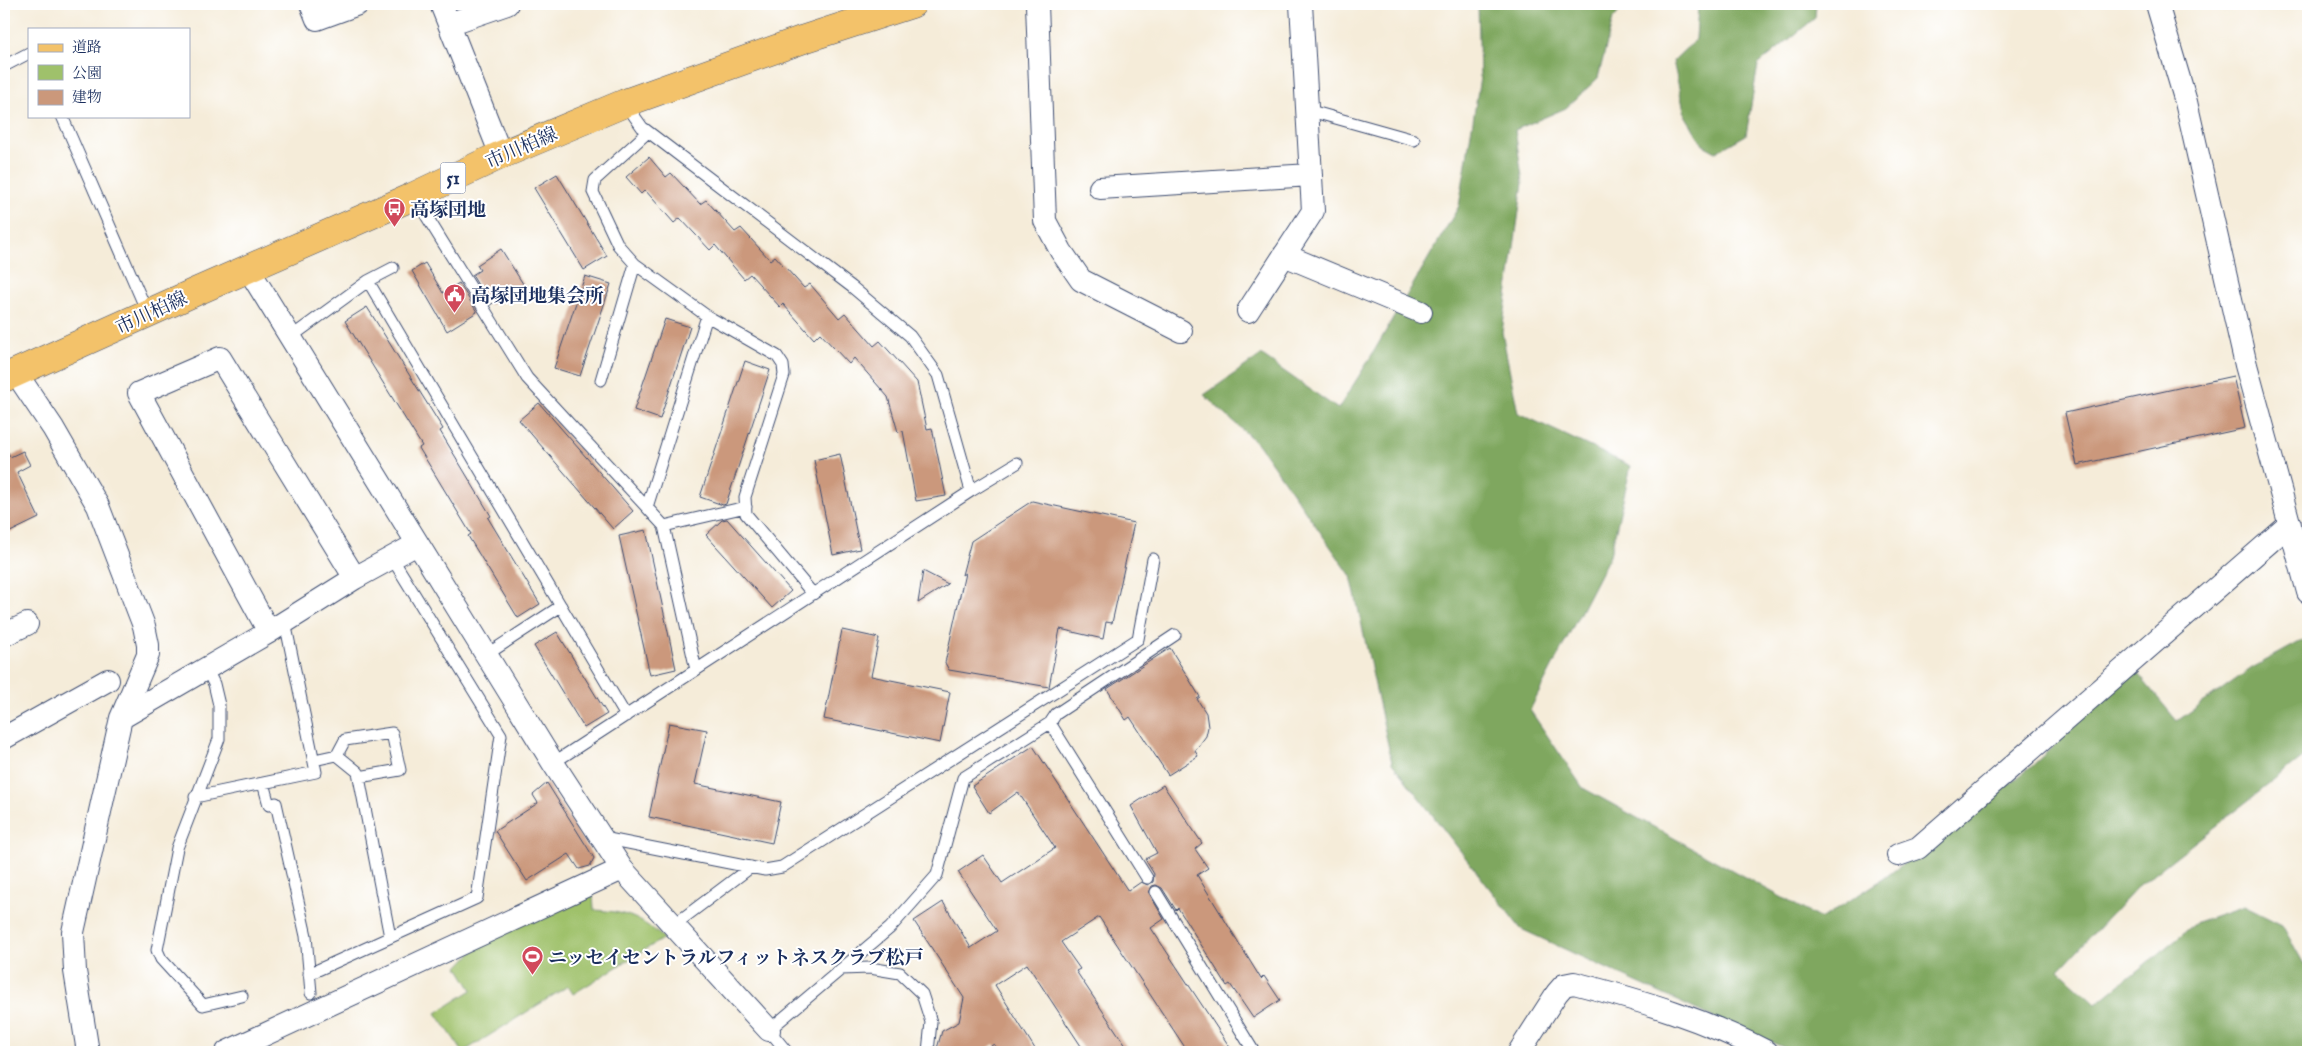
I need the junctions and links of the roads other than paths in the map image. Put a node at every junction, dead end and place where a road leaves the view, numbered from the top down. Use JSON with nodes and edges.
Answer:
{"nodes":[{"id":1,"x":311,"y":4,"type":"edge"},
{"id":2,"x":358,"y":4,"type":"edge"},
{"id":3,"x":441,"y":4,"type":"edge"},
{"id":4,"x":507,"y":4,"type":"edge"},
{"id":5,"x":912,"y":4,"type":"edge"},
{"id":6,"x":1037,"y":4,"type":"edge"},
{"id":7,"x":1301,"y":4,"type":"edge"},
{"id":8,"x":2157,"y":4,"type":"edge"},
{"id":9,"x":449,"y":24,"type":"junction"},
{"id":10,"x":28,"y":54,"type":"edge"},
{"id":11,"x":4,"y":66,"type":"edge"},
{"id":12,"x":625,"y":103,"type":"junction"},
{"id":13,"x":1307,"y":110,"type":"junction"},
{"id":14,"x":63,"y":118,"type":"edge"},
{"id":15,"x":648,"y":132,"type":"junction"},
{"id":16,"x":1414,"y":140,"type":"dead end"},
{"id":17,"x":501,"y":155,"type":"junction"},
{"id":18,"x":1311,"y":175,"type":"junction"},
{"id":19,"x":1100,"y":188,"type":"dead end"},
{"id":20,"x":414,"y":196,"type":"junction"},
{"id":21,"x":1284,"y":255,"type":"junction"},
{"id":22,"x":635,"y":264,"type":"junction"},
{"id":23,"x":393,"y":268,"type":"dead end"},
{"id":24,"x":249,"y":270,"type":"junction"},
{"id":25,"x":368,"y":281,"type":"junction"},
{"id":26,"x":1248,"y":311,"type":"dead end"},
{"id":27,"x":1421,"y":312,"type":"dead end"},
{"id":28,"x":148,"y":314,"type":"junction"},
{"id":29,"x":708,"y":316,"type":"junction"},
{"id":30,"x":1181,"y":331,"type":"dead end"},
{"id":31,"x":291,"y":337,"type":"junction"},
{"id":32,"x":10,"y":375,"type":"edge"},
{"id":33,"x":601,"y":380,"type":"dead end"},
{"id":34,"x":1017,"y":463,"type":"dead end"},
{"id":35,"x":971,"y":491,"type":"junction"},
{"id":36,"x":746,"y":507,"type":"junction"},
{"id":37,"x":647,"y":508,"type":"junction"},
{"id":38,"x":2290,"y":524,"type":"junction"},
{"id":39,"x":664,"y":526,"type":"junction"},
{"id":40,"x":417,"y":544,"type":"junction"},
{"id":41,"x":392,"y":558,"type":"junction"},
{"id":42,"x":1153,"y":559,"type":"dead end"},
{"id":43,"x":355,"y":578,"type":"junction"},
{"id":44,"x":2308,"y":592,"type":"edge"},
{"id":45,"x":813,"y":594,"type":"junction"},
{"id":46,"x":561,"y":606,"type":"junction"},
{"id":47,"x":27,"y":624,"type":"dead end"},
{"id":48,"x":277,"y":627,"type":"junction"},
{"id":49,"x":4,"y":635,"type":"edge"},
{"id":50,"x":1175,"y":635,"type":"dead end"},
{"id":51,"x":486,"y":655,"type":"junction"},
{"id":52,"x":206,"y":668,"type":"junction"},
{"id":53,"x":696,"y":670,"type":"junction"},
{"id":54,"x":108,"y":680,"type":"dead end"},
{"id":55,"x":626,"y":716,"type":"junction"},
{"id":56,"x":121,"y":718,"type":"junction"},
{"id":57,"x":1050,"y":722,"type":"junction"},
{"id":58,"x":4,"y":738,"type":"edge"},
{"id":59,"x":337,"y":755,"type":"junction"},
{"id":60,"x":314,"y":760,"type":"junction"},
{"id":61,"x":553,"y":763,"type":"junction"},
{"id":62,"x":359,"y":777,"type":"junction"},
{"id":63,"x":263,"y":783,"type":"junction"},
{"id":64,"x":195,"y":797,"type":"junction"},
{"id":65,"x":601,"y":837,"type":"junction"},
{"id":66,"x":1898,"y":855,"type":"dead end"},
{"id":67,"x":751,"y":867,"type":"junction"},
{"id":68,"x":622,"y":869,"type":"junction"},
{"id":69,"x":1147,"y":878,"type":"dead end"},
{"id":70,"x":1156,"y":892,"type":"dead end"},
{"id":71,"x":674,"y":925,"type":"junction"},
{"id":72,"x":390,"y":937,"type":"junction"},
{"id":73,"x":841,"y":969,"type":"junction"},
{"id":74,"x":310,"y":974,"type":"junction"},
{"id":75,"x":310,"y":993,"type":"dead end"},
{"id":76,"x":242,"y":996,"type":"dead end"},
{"id":77,"x":769,"y":1030,"type":"junction"},
{"id":78,"x":88,"y":1052,"type":"edge"},
{"id":79,"x":227,"y":1052,"type":"edge"},
{"id":80,"x":787,"y":1052,"type":"edge"},
{"id":81,"x":928,"y":1052,"type":"edge"},
{"id":82,"x":1254,"y":1052,"type":"edge"},
{"id":83,"x":1519,"y":1052,"type":"edge"},
{"id":84,"x":1767,"y":1052,"type":"edge"}],
"edges":[{"from":1,"to":2,"type":"street"},
{"from":3,"to":9,"type":"street"},
{"from":4,"to":9,"type":"street"},
{"from":5,"to":12,"type":"main road","name":"市川柏線","number":"51"},
{"from":6,"to":30,"type":"street"},
{"from":7,"to":13,"type":"street"},
{"from":8,"to":38,"type":"street"},
{"from":9,"to":17,"type":"street"},
{"from":10,"to":11,"type":"lane"},
{"from":12,"to":15,"type":"lane"},
{"from":12,"to":17,"type":"main road","name":"市川柏線","number":"51"},
{"from":13,"to":16,"type":"lane"},
{"from":13,"to":18,"type":"street"},
{"from":14,"to":28,"type":"lane"},
{"from":15,"to":22,"type":"lane"},
{"from":15,"to":35,"type":"lane"},
{"from":17,"to":20,"type":"main road","name":"市川柏線","number":"51"},
{"from":18,"to":19,"type":"street"},
{"from":18,"to":21,"type":"street"},
{"from":20,"to":24,"type":"main road","name":"市川柏線","number":"51"},
{"from":20,"to":37,"type":"lane"},
{"from":21,"to":26,"type":"street"},
{"from":21,"to":27,"type":"street"},
{"from":22,"to":29,"type":"lane"},
{"from":22,"to":33,"type":"lane"},
{"from":23,"to":25,"type":"lane"},
{"from":24,"to":28,"type":"main road","name":"市川柏線","number":"51"},
{"from":24,"to":31,"type":"street"},
{"from":25,"to":31,"type":"lane"},
{"from":25,"to":46,"type":"lane"},
{"from":28,"to":32,"type":"main road","name":"市川柏線","number":"51"},
{"from":29,"to":36,"type":"lane"},
{"from":29,"to":37,"type":"lane"},
{"from":31,"to":40,"type":"street"},
{"from":32,"to":56,"type":"street"},
{"from":34,"to":35,"type":"lane"},
{"from":35,"to":45,"type":"lane"},
{"from":36,"to":39,"type":"lane"},
{"from":36,"to":45,"type":"lane"},
{"from":37,"to":39,"type":"lane"},
{"from":38,"to":44,"type":"street"},
{"from":38,"to":66,"type":"street"},
{"from":39,"to":53,"type":"lane"},
{"from":40,"to":41,"type":"street"},
{"from":40,"to":51,"type":"street"},
{"from":41,"to":43,"type":"street"},
{"from":41,"to":72,"type":"lane"},
{"from":42,"to":67,"type":"lane"},
{"from":43,"to":48,"type":"street"},
{"from":43,"to":48,"type":"street"},
{"from":45,"to":53,"type":"lane"},
{"from":46,"to":51,"type":"lane"},
{"from":46,"to":55,"type":"lane"},
{"from":47,"to":49,"type":"street"},
{"from":48,"to":52,"type":"street"},
{"from":48,"to":60,"type":"lane"},
{"from":50,"to":57,"type":"lane"},
{"from":51,"to":61,"type":"street"},
{"from":52,"to":56,"type":"street"},
{"from":52,"to":64,"type":"lane"},
{"from":53,"to":55,"type":"lane"},
{"from":54,"to":58,"type":"street"},
{"from":55,"to":61,"type":"lane"},
{"from":56,"to":78,"type":"street"},
{"from":57,"to":69,"type":"lane"},
{"from":57,"to":73,"type":"lane"},
{"from":59,"to":60,"type":"lane"},
{"from":59,"to":62,"type":"lane"},
{"from":59,"to":62,"type":"lane"},
{"from":60,"to":63,"type":"lane"},
{"from":61,"to":65,"type":"street"},
{"from":62,"to":72,"type":"lane"},
{"from":63,"to":64,"type":"lane"},
{"from":63,"to":74,"type":"lane"},
{"from":64,"to":76,"type":"lane"},
{"from":65,"to":67,"type":"lane"},
{"from":65,"to":68,"type":"street"},
{"from":67,"to":71,"type":"lane"},
{"from":68,"to":71,"type":"street"},
{"from":68,"to":79,"type":"street"},
{"from":70,"to":82,"type":"lane"},
{"from":71,"to":77,"type":"street"},
{"from":72,"to":74,"type":"lane"},
{"from":73,"to":77,"type":"lane"},
{"from":73,"to":81,"type":"lane"},
{"from":74,"to":75,"type":"lane"},
{"from":77,"to":80,"type":"lane"},
{"from":83,"to":84,"type":"street"}]}
